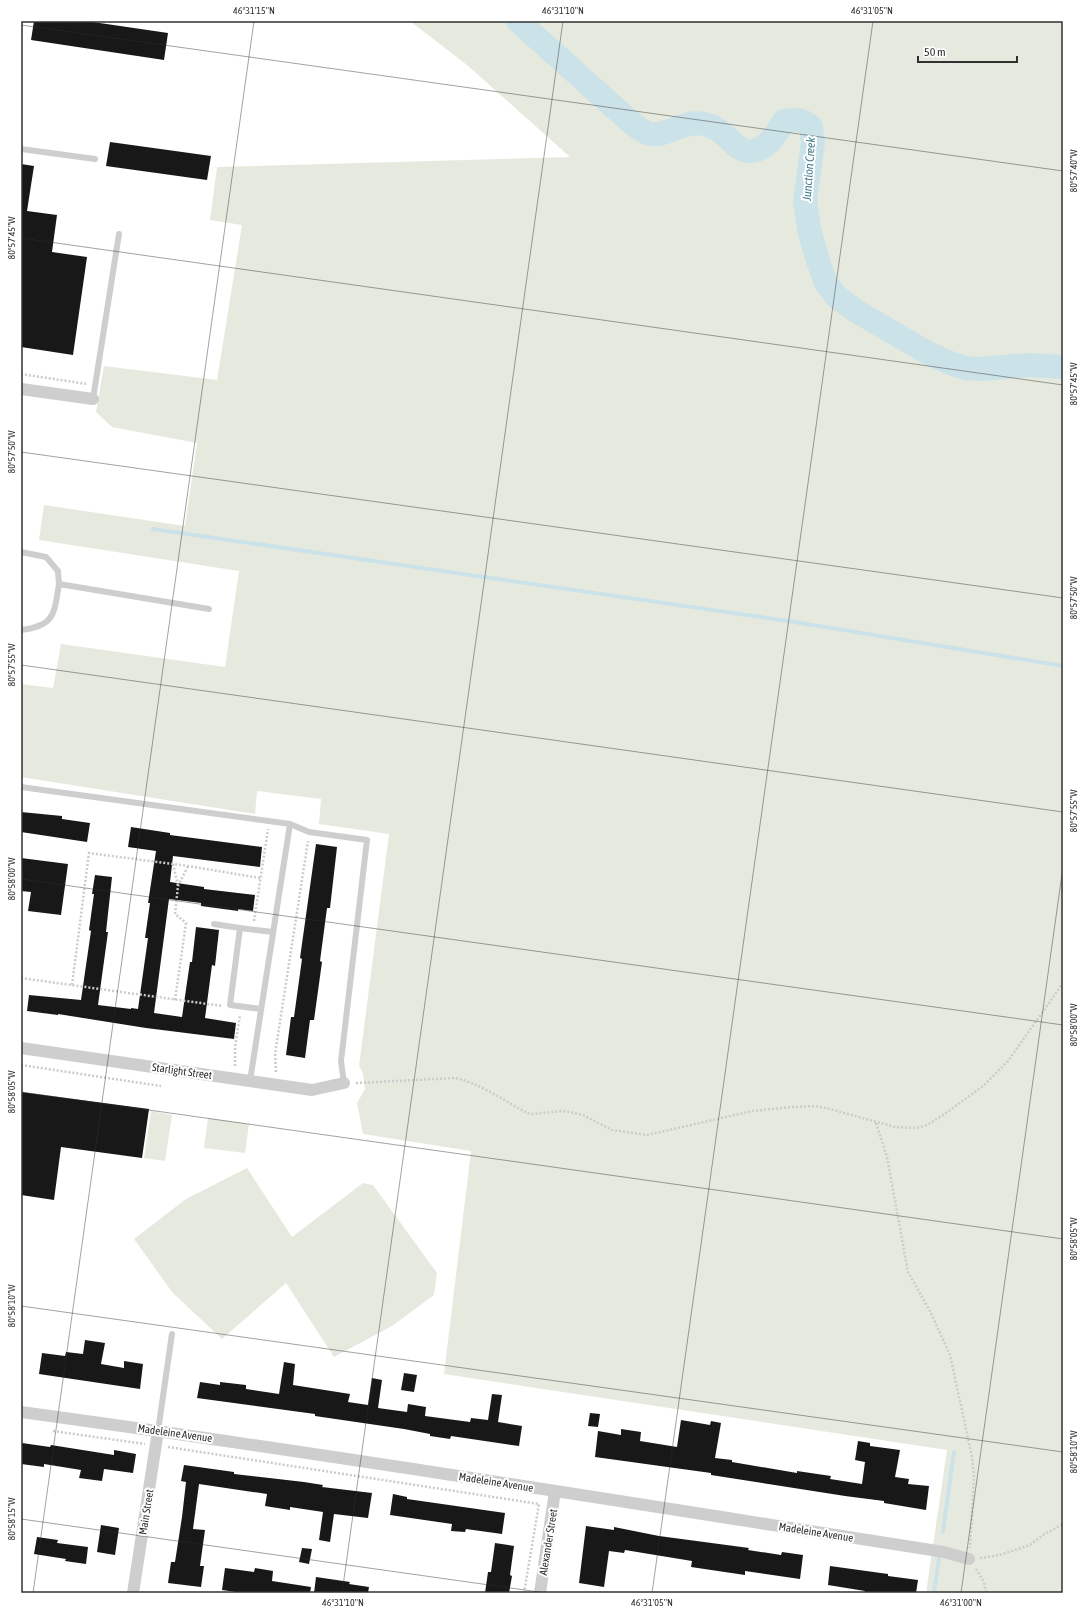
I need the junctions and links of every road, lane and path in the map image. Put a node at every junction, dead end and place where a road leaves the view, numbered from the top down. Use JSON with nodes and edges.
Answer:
{"nodes":[{"id":1,"x":21,"y":149,"type":"edge"},
{"id":2,"x":95,"y":159,"type":"dead end"},
{"id":3,"x":119,"y":234,"type":"dead end"},
{"id":4,"x":21,"y":374,"type":"edge"},
{"id":5,"x":96,"y":385,"type":"junction"},
{"id":6,"x":21,"y":389,"type":"edge"},
{"id":7,"x":93,"y":399,"type":"joint"},
{"id":8,"x":21,"y":552,"type":"edge"},
{"id":9,"x":59,"y":584,"type":"junction"},
{"id":10,"x":209,"y":608,"type":"dead end"},
{"id":11,"x":21,"y":630,"type":"edge"},
{"id":12,"x":21,"y":787,"type":"edge"},
{"id":13,"x":270,"y":821,"type":"junction"},
{"id":14,"x":290,"y":824,"type":"junction"},
{"id":15,"x":309,"y":832,"type":"junction"},
{"id":16,"x":172,"y":864,"type":"junction"},
{"id":17,"x":188,"y":866,"type":"junction"},
{"id":18,"x":260,"y":878,"type":"junction"},
{"id":19,"x":178,"y":886,"type":"junction"},
{"id":20,"x":214,"y":924,"type":"dead end"},
{"id":21,"x":240,"y":928,"type":"junction"},
{"id":22,"x":252,"y":929,"type":"junction"},
{"id":23,"x":273,"y":932,"type":"junction"},
{"id":24,"x":21,"y":978,"type":"edge"},
{"id":25,"x":1063,"y":983,"type":"edge"},
{"id":26,"x":72,"y":985,"type":"junction"},
{"id":27,"x":176,"y":1000,"type":"junction"},
{"id":28,"x":230,"y":1005,"type":"junction"},
{"id":29,"x":241,"y":1006,"type":"junction"},
{"id":30,"x":261,"y":1009,"type":"junction"},
{"id":31,"x":21,"y":1048,"type":"edge"},
{"id":32,"x":21,"y":1065,"type":"edge"},
{"id":33,"x":235,"y":1066,"type":"dead end"},
{"id":34,"x":276,"y":1072,"type":"dead end"},
{"id":35,"x":250,"y":1081,"type":"junction"},
{"id":36,"x":344,"y":1083,"type":"junction"},
{"id":37,"x":161,"y":1086,"type":"dead end"},
{"id":38,"x":876,"y":1123,"type":"junction"},
{"id":39,"x":172,"y":1334,"type":"dead end"},
{"id":40,"x":21,"y":1412,"type":"edge"},
{"id":41,"x":51,"y":1430,"type":"dead end"},
{"id":42,"x":158,"y":1431,"type":"junction"},
{"id":43,"x":156,"y":1446,"type":"junction"},
{"id":44,"x":556,"y":1491,"type":"junction"},
{"id":45,"x":1063,"y":1524,"type":"edge"},
{"id":46,"x":969,"y":1559,"type":"junction"},
{"id":47,"x":133,"y":1593,"type":"edge"},
{"id":48,"x":524,"y":1593,"type":"edge"},
{"id":49,"x":540,"y":1593,"type":"edge"},
{"id":50,"x":986,"y":1593,"type":"edge"}],
"edges":[{"from":1,"to":2,"type":"lane"},
{"from":3,"to":5,"type":"lane"},
{"from":4,"to":5,"type":"path"},
{"from":5,"to":7,"type":"lane"},
{"from":6,"to":7,"type":"street"},
{"from":8,"to":9,"type":"lane"},
{"from":9,"to":10,"type":"lane"},
{"from":9,"to":11,"type":"lane"},
{"from":12,"to":13,"type":"lane"},
{"from":13,"to":14,"type":"lane"},
{"from":13,"to":18,"type":"path"},
{"from":14,"to":15,"type":"lane"},
{"from":14,"to":23,"type":"lane"},
{"from":15,"to":34,"type":"path"},
{"from":15,"to":36,"type":"lane"},
{"from":16,"to":17,"type":"path"},
{"from":16,"to":19,"type":"path"},
{"from":16,"to":26,"type":"path"},
{"from":17,"to":18,"type":"path"},
{"from":17,"to":19,"type":"path"},
{"from":18,"to":22,"type":"path"},
{"from":19,"to":27,"type":"path"},
{"from":20,"to":21,"type":"lane"},
{"from":21,"to":22,"type":"lane"},
{"from":21,"to":28,"type":"lane"},
{"from":22,"to":23,"type":"lane"},
{"from":23,"to":30,"type":"lane"},
{"from":24,"to":26,"type":"path"},
{"from":25,"to":38,"type":"path"},
{"from":26,"to":27,"type":"path"},
{"from":27,"to":28,"type":"path"},
{"from":28,"to":29,"type":"lane"},
{"from":29,"to":30,"type":"lane"},
{"from":29,"to":33,"type":"path"},
{"from":30,"to":35,"type":"lane"},
{"from":31,"to":35,"type":"street","name":"Starlight Street"},
{"from":32,"to":37,"type":"path"},
{"from":35,"to":36,"type":"street","name":"Starlight Street"},
{"from":36,"to":38,"type":"path"},
{"from":38,"to":46,"type":"path"},
{"from":39,"to":42,"type":"lane"},
{"from":40,"to":42,"type":"street","name":"Madeleine Avenue"},
{"from":41,"to":43,"type":"path"},
{"from":42,"to":43,"type":"street","name":"Main Street"},
{"from":42,"to":44,"type":"street","name":"Madeleine Avenue"},
{"from":43,"to":47,"type":"street","name":"Main Street"},
{"from":43,"to":48,"type":"path"},
{"from":44,"to":46,"type":"street","name":"Madeleine Avenue"},
{"from":44,"to":49,"type":"street","name":"Alexander Street"},
{"from":45,"to":46,"type":"path"},
{"from":46,"to":50,"type":"path"}]}
